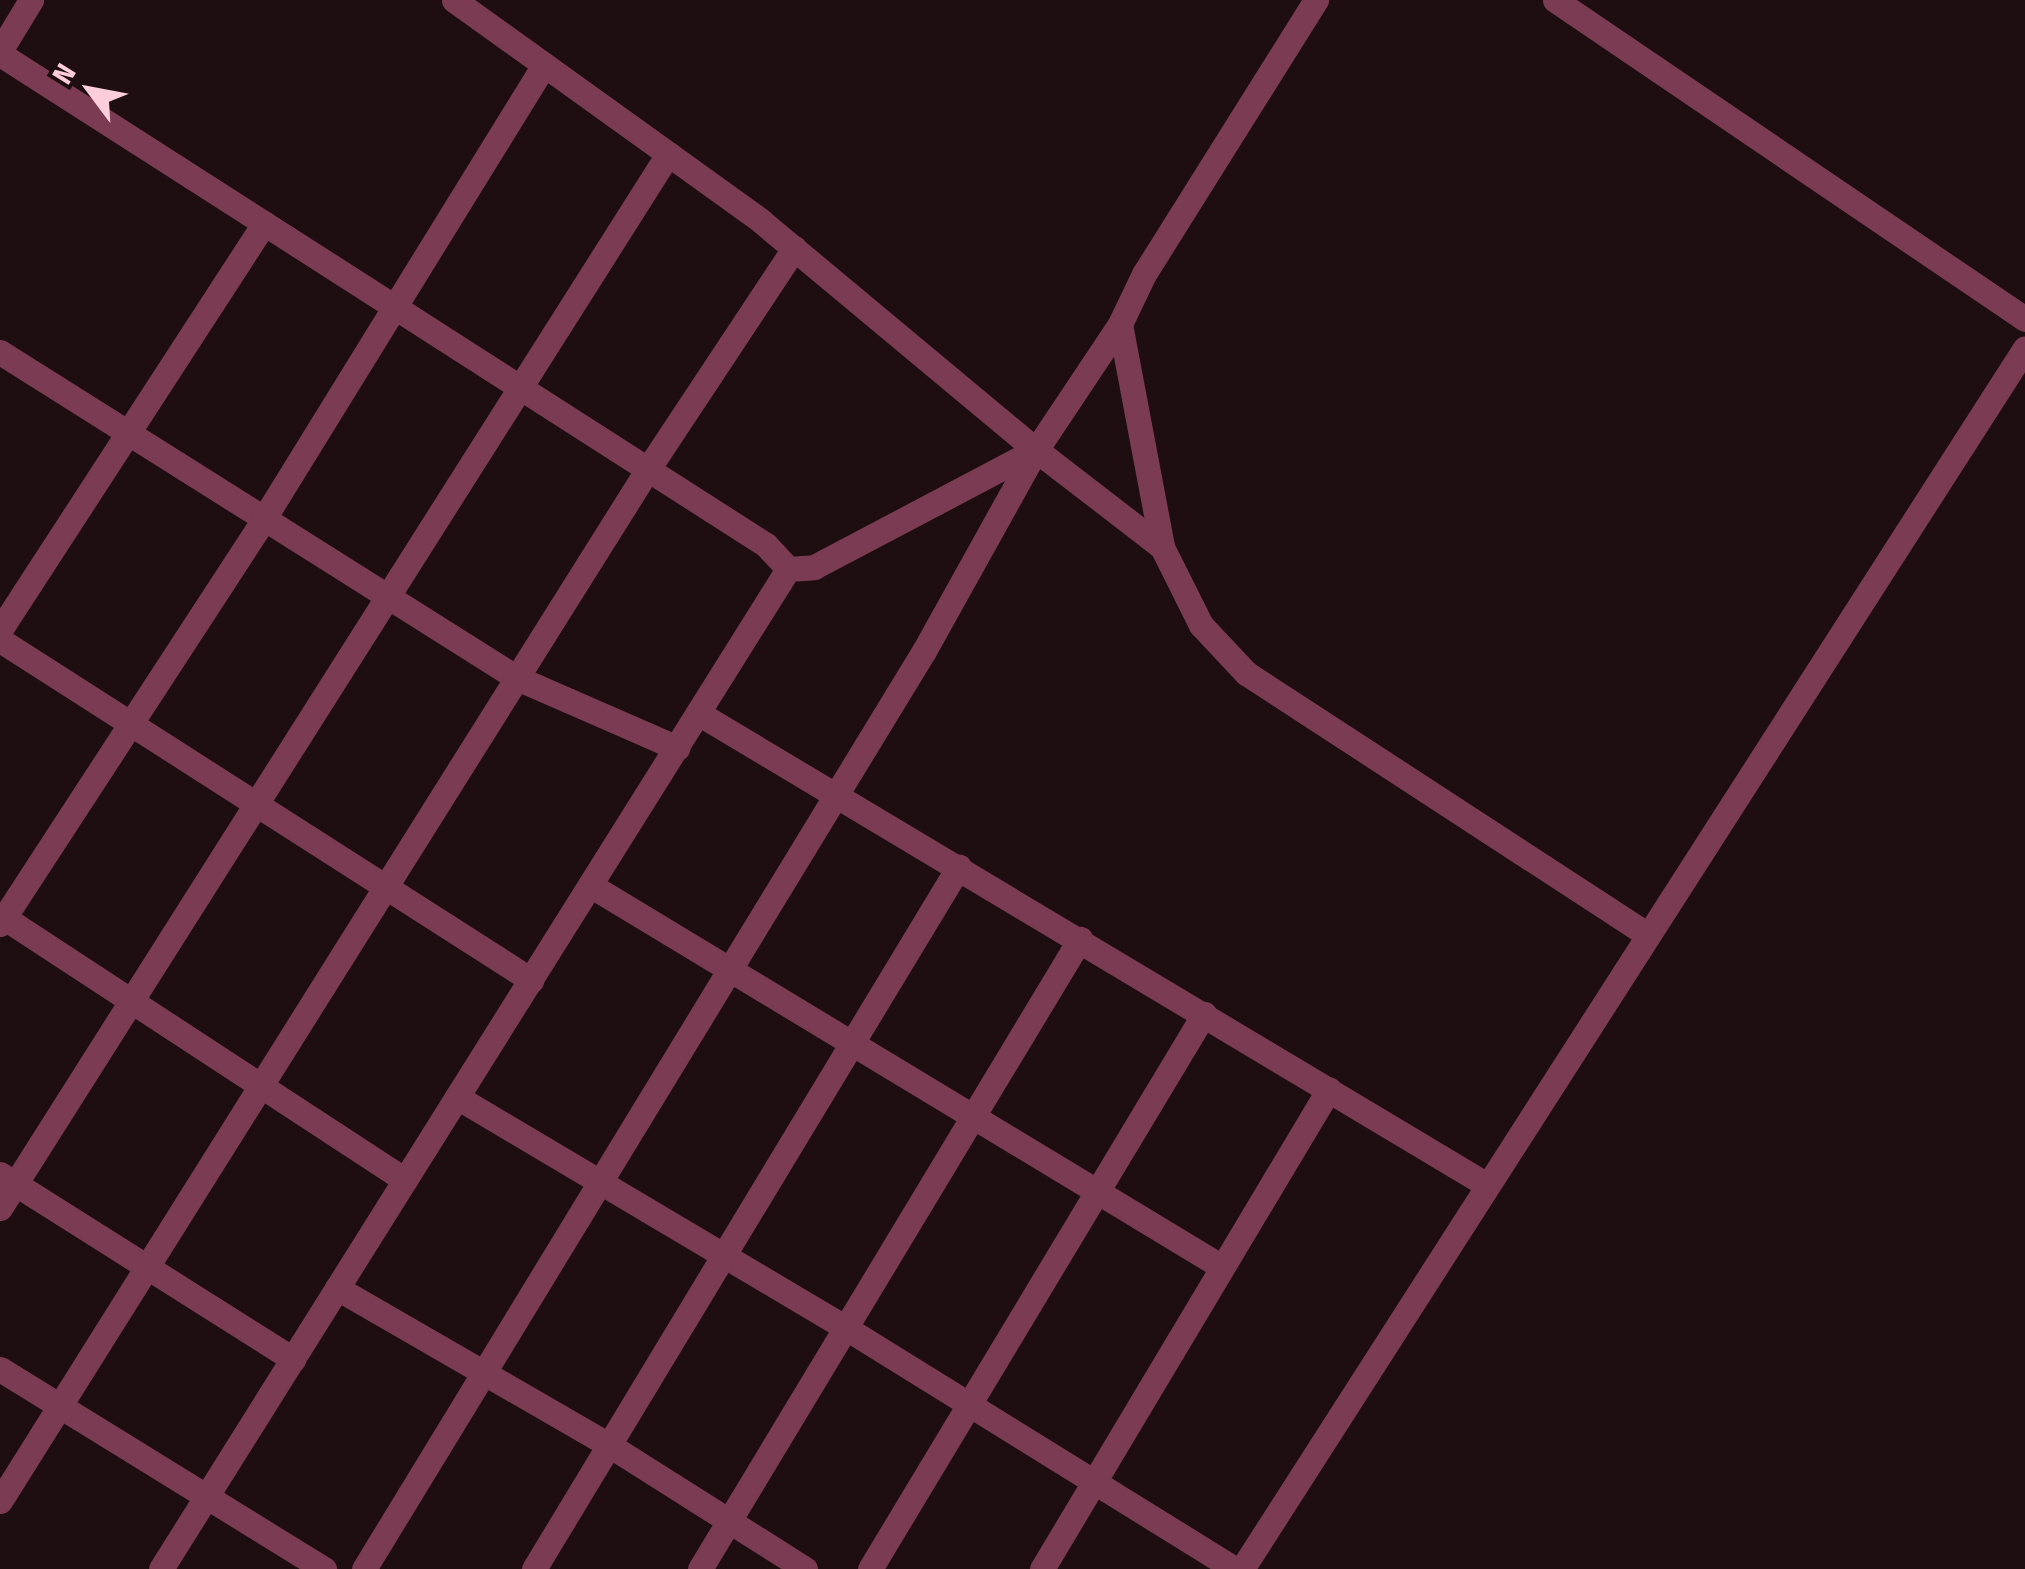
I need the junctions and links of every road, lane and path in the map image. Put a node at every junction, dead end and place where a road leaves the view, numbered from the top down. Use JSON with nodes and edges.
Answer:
{"nodes":[{"id":1,"x":31,"y":0,"type":"edge"},
{"id":2,"x":454,"y":0,"type":"edge"},
{"id":3,"x":1316,"y":0,"type":"edge"},
{"id":4,"x":1555,"y":0,"type":"edge"},
{"id":5,"x":0,"y":52,"type":"edge"},
{"id":6,"x":544,"y":65,"type":"junction"},
{"id":7,"x":668,"y":154,"type":"junction"},
{"id":8,"x":264,"y":223,"type":"junction"},
{"id":9,"x":794,"y":248,"type":"junction"},
{"id":10,"x":394,"y":307,"type":"junction"},
{"id":11,"x":2025,"y":319,"type":"edge"},
{"id":12,"x":1120,"y":324,"type":"junction"},
{"id":13,"x":2025,"y":348,"type":"edge"},
{"id":14,"x":0,"y":352,"type":"edge"},
{"id":15,"x":521,"y":388,"type":"junction"},
{"id":16,"x":128,"y":434,"type":"junction"},
{"id":17,"x":1036,"y":450,"type":"junction"},
{"id":18,"x":648,"y":469,"type":"junction"},
{"id":19,"x":263,"y":520,"type":"junction"},
{"id":20,"x":1162,"y":547,"type":"junction"},
{"id":21,"x":788,"y":569,"type":"junction"},
{"id":22,"x":386,"y":600,"type":"junction"},
{"id":23,"x":0,"y":630,"type":"edge"},
{"id":24,"x":0,"y":640,"type":"edge"},
{"id":25,"x":517,"y":678,"type":"junction"},
{"id":26,"x":698,"y":713,"type":"junction"},
{"id":27,"x":132,"y":723,"type":"junction"},
{"id":28,"x":677,"y":748,"type":"junction"},
{"id":29,"x":837,"y":794,"type":"junction"},
{"id":30,"x":258,"y":802,"type":"junction"},
{"id":31,"x":958,"y":866,"type":"junction"},
{"id":32,"x":590,"y":885,"type":"junction"},
{"id":33,"x":387,"y":886,"type":"junction"},
{"id":34,"x":1,"y":919,"type":"edge"},
{"id":35,"x":1647,"y":934,"type":"junction"},
{"id":36,"x":1080,"y":939,"type":"junction"},
{"id":37,"x":728,"y":968,"type":"junction"},
{"id":38,"x":531,"y":980,"type":"junction"},
{"id":39,"x":133,"y":1000,"type":"junction"},
{"id":40,"x":1204,"y":1014,"type":"junction"},
{"id":41,"x":852,"y":1043,"type":"junction"},
{"id":42,"x":260,"y":1086,"type":"junction"},
{"id":43,"x":1329,"y":1089,"type":"junction"},
{"id":44,"x":457,"y":1096,"type":"junction"},
{"id":45,"x":972,"y":1118,"type":"junction"},
{"id":46,"x":8,"y":1179,"type":"edge"},
{"id":47,"x":406,"y":1180,"type":"junction"},
{"id":48,"x":600,"y":1182,"type":"junction"},
{"id":49,"x":1487,"y":1185,"type":"junction"},
{"id":50,"x":1096,"y":1194,"type":"junction"},
{"id":51,"x":0,"y":1208,"type":"edge"},
{"id":52,"x":723,"y":1256,"type":"junction"},
{"id":53,"x":147,"y":1267,"type":"junction"},
{"id":54,"x":1222,"y":1267,"type":"junction"},
{"id":55,"x":338,"y":1288,"type":"junction"},
{"id":56,"x":846,"y":1328,"type":"junction"},
{"id":57,"x":293,"y":1358,"type":"junction"},
{"id":58,"x":0,"y":1369,"type":"edge"},
{"id":59,"x":484,"y":1373,"type":"junction"},
{"id":60,"x":969,"y":1404,"type":"junction"},
{"id":61,"x":59,"y":1406,"type":"junction"},
{"id":62,"x":609,"y":1445,"type":"junction"},
{"id":63,"x":1093,"y":1482,"type":"junction"},
{"id":64,"x":206,"y":1498,"type":"junction"},
{"id":65,"x":0,"y":1501,"type":"edge"},
{"id":66,"x":729,"y":1522,"type":"junction"},
{"id":67,"x":161,"y":1569,"type":"edge"},
{"id":68,"x":324,"y":1569,"type":"edge"},
{"id":69,"x":364,"y":1569,"type":"edge"},
{"id":70,"x":534,"y":1569,"type":"edge"},
{"id":71,"x":700,"y":1569,"type":"edge"},
{"id":72,"x":805,"y":1569,"type":"edge"},
{"id":73,"x":870,"y":1569,"type":"edge"},
{"id":74,"x":1042,"y":1569,"type":"edge"},
{"id":75,"x":1234,"y":1569,"type":"edge"},
{"id":76,"x":1242,"y":1569,"type":"edge"}],
"edges":[{"from":1,"to":5,"type":"street"},
{"from":2,"to":6,"type":"street"},
{"from":3,"to":12,"type":"street"},
{"from":4,"to":11,"type":"street"},
{"from":5,"to":8,"type":"street"},
{"from":6,"to":7,"type":"street"},
{"from":6,"to":10,"type":"street"},
{"from":7,"to":9,"type":"street"},
{"from":7,"to":15,"type":"street"},
{"from":8,"to":10,"type":"street"},
{"from":8,"to":16,"type":"street"},
{"from":9,"to":17,"type":"street"},
{"from":9,"to":18,"type":"street"},
{"from":10,"to":15,"type":"street"},
{"from":10,"to":19,"type":"street"},
{"from":12,"to":17,"type":"street"},
{"from":12,"to":20,"type":"street"},
{"from":13,"to":35,"type":"street"},
{"from":14,"to":16,"type":"street"},
{"from":15,"to":18,"type":"street"},
{"from":15,"to":22,"type":"street"},
{"from":16,"to":19,"type":"street"},
{"from":16,"to":23,"type":"street"},
{"from":17,"to":20,"type":"street"},
{"from":17,"to":21,"type":"street"},
{"from":17,"to":29,"type":"street"},
{"from":18,"to":21,"type":"street"},
{"from":18,"to":25,"type":"street"},
{"from":19,"to":22,"type":"street"},
{"from":19,"to":27,"type":"street"},
{"from":20,"to":35,"type":"street"},
{"from":21,"to":26,"type":"street"},
{"from":22,"to":25,"type":"street"},
{"from":22,"to":30,"type":"street"},
{"from":24,"to":27,"type":"street"},
{"from":25,"to":28,"type":"street"},
{"from":25,"to":33,"type":"street"},
{"from":26,"to":28,"type":"street"},
{"from":26,"to":29,"type":"street"},
{"from":27,"to":30,"type":"street"},
{"from":27,"to":34,"type":"street"},
{"from":28,"to":32,"type":"street"},
{"from":29,"to":31,"type":"street"},
{"from":29,"to":37,"type":"street"},
{"from":30,"to":33,"type":"street"},
{"from":30,"to":39,"type":"street"},
{"from":31,"to":36,"type":"street"},
{"from":31,"to":41,"type":"street"},
{"from":32,"to":37,"type":"street"},
{"from":32,"to":38,"type":"street"},
{"from":33,"to":38,"type":"street"},
{"from":33,"to":42,"type":"street"},
{"from":34,"to":39,"type":"street"},
{"from":35,"to":49,"type":"street"},
{"from":36,"to":40,"type":"street"},
{"from":36,"to":45,"type":"street"},
{"from":37,"to":41,"type":"street"},
{"from":37,"to":48,"type":"street"},
{"from":38,"to":44,"type":"street"},
{"from":39,"to":42,"type":"street"},
{"from":39,"to":46,"type":"street"},
{"from":40,"to":43,"type":"street"},
{"from":40,"to":50,"type":"street"},
{"from":41,"to":45,"type":"street"},
{"from":41,"to":52,"type":"street"},
{"from":42,"to":47,"type":"street"},
{"from":42,"to":53,"type":"street"},
{"from":43,"to":49,"type":"street"},
{"from":43,"to":54,"type":"street"},
{"from":44,"to":47,"type":"street"},
{"from":44,"to":48,"type":"street"},
{"from":45,"to":50,"type":"street"},
{"from":45,"to":56,"type":"street"},
{"from":46,"to":51,"type":"street"},
{"from":46,"to":53,"type":"street"},
{"from":47,"to":55,"type":"street"},
{"from":48,"to":52,"type":"street"},
{"from":48,"to":59,"type":"street"},
{"from":49,"to":76,"type":"street"},
{"from":50,"to":54,"type":"street"},
{"from":50,"to":60,"type":"street"},
{"from":52,"to":56,"type":"street"},
{"from":52,"to":62,"type":"street"},
{"from":53,"to":57,"type":"street"},
{"from":53,"to":61,"type":"street"},
{"from":54,"to":63,"type":"street"},
{"from":55,"to":57,"type":"street"},
{"from":55,"to":59,"type":"street"},
{"from":56,"to":60,"type":"street"},
{"from":56,"to":66,"type":"street"},
{"from":57,"to":64,"type":"street"},
{"from":58,"to":61,"type":"street"},
{"from":59,"to":62,"type":"street"},
{"from":59,"to":69,"type":"street"},
{"from":60,"to":63,"type":"street"},
{"from":60,"to":73,"type":"street"},
{"from":61,"to":64,"type":"street"},
{"from":61,"to":65,"type":"street"},
{"from":62,"to":66,"type":"street"},
{"from":62,"to":70,"type":"street"},
{"from":63,"to":74,"type":"street"},
{"from":63,"to":75,"type":"street"},
{"from":64,"to":67,"type":"street"},
{"from":64,"to":68,"type":"street"},
{"from":66,"to":71,"type":"street"},
{"from":66,"to":72,"type":"street"}]}
